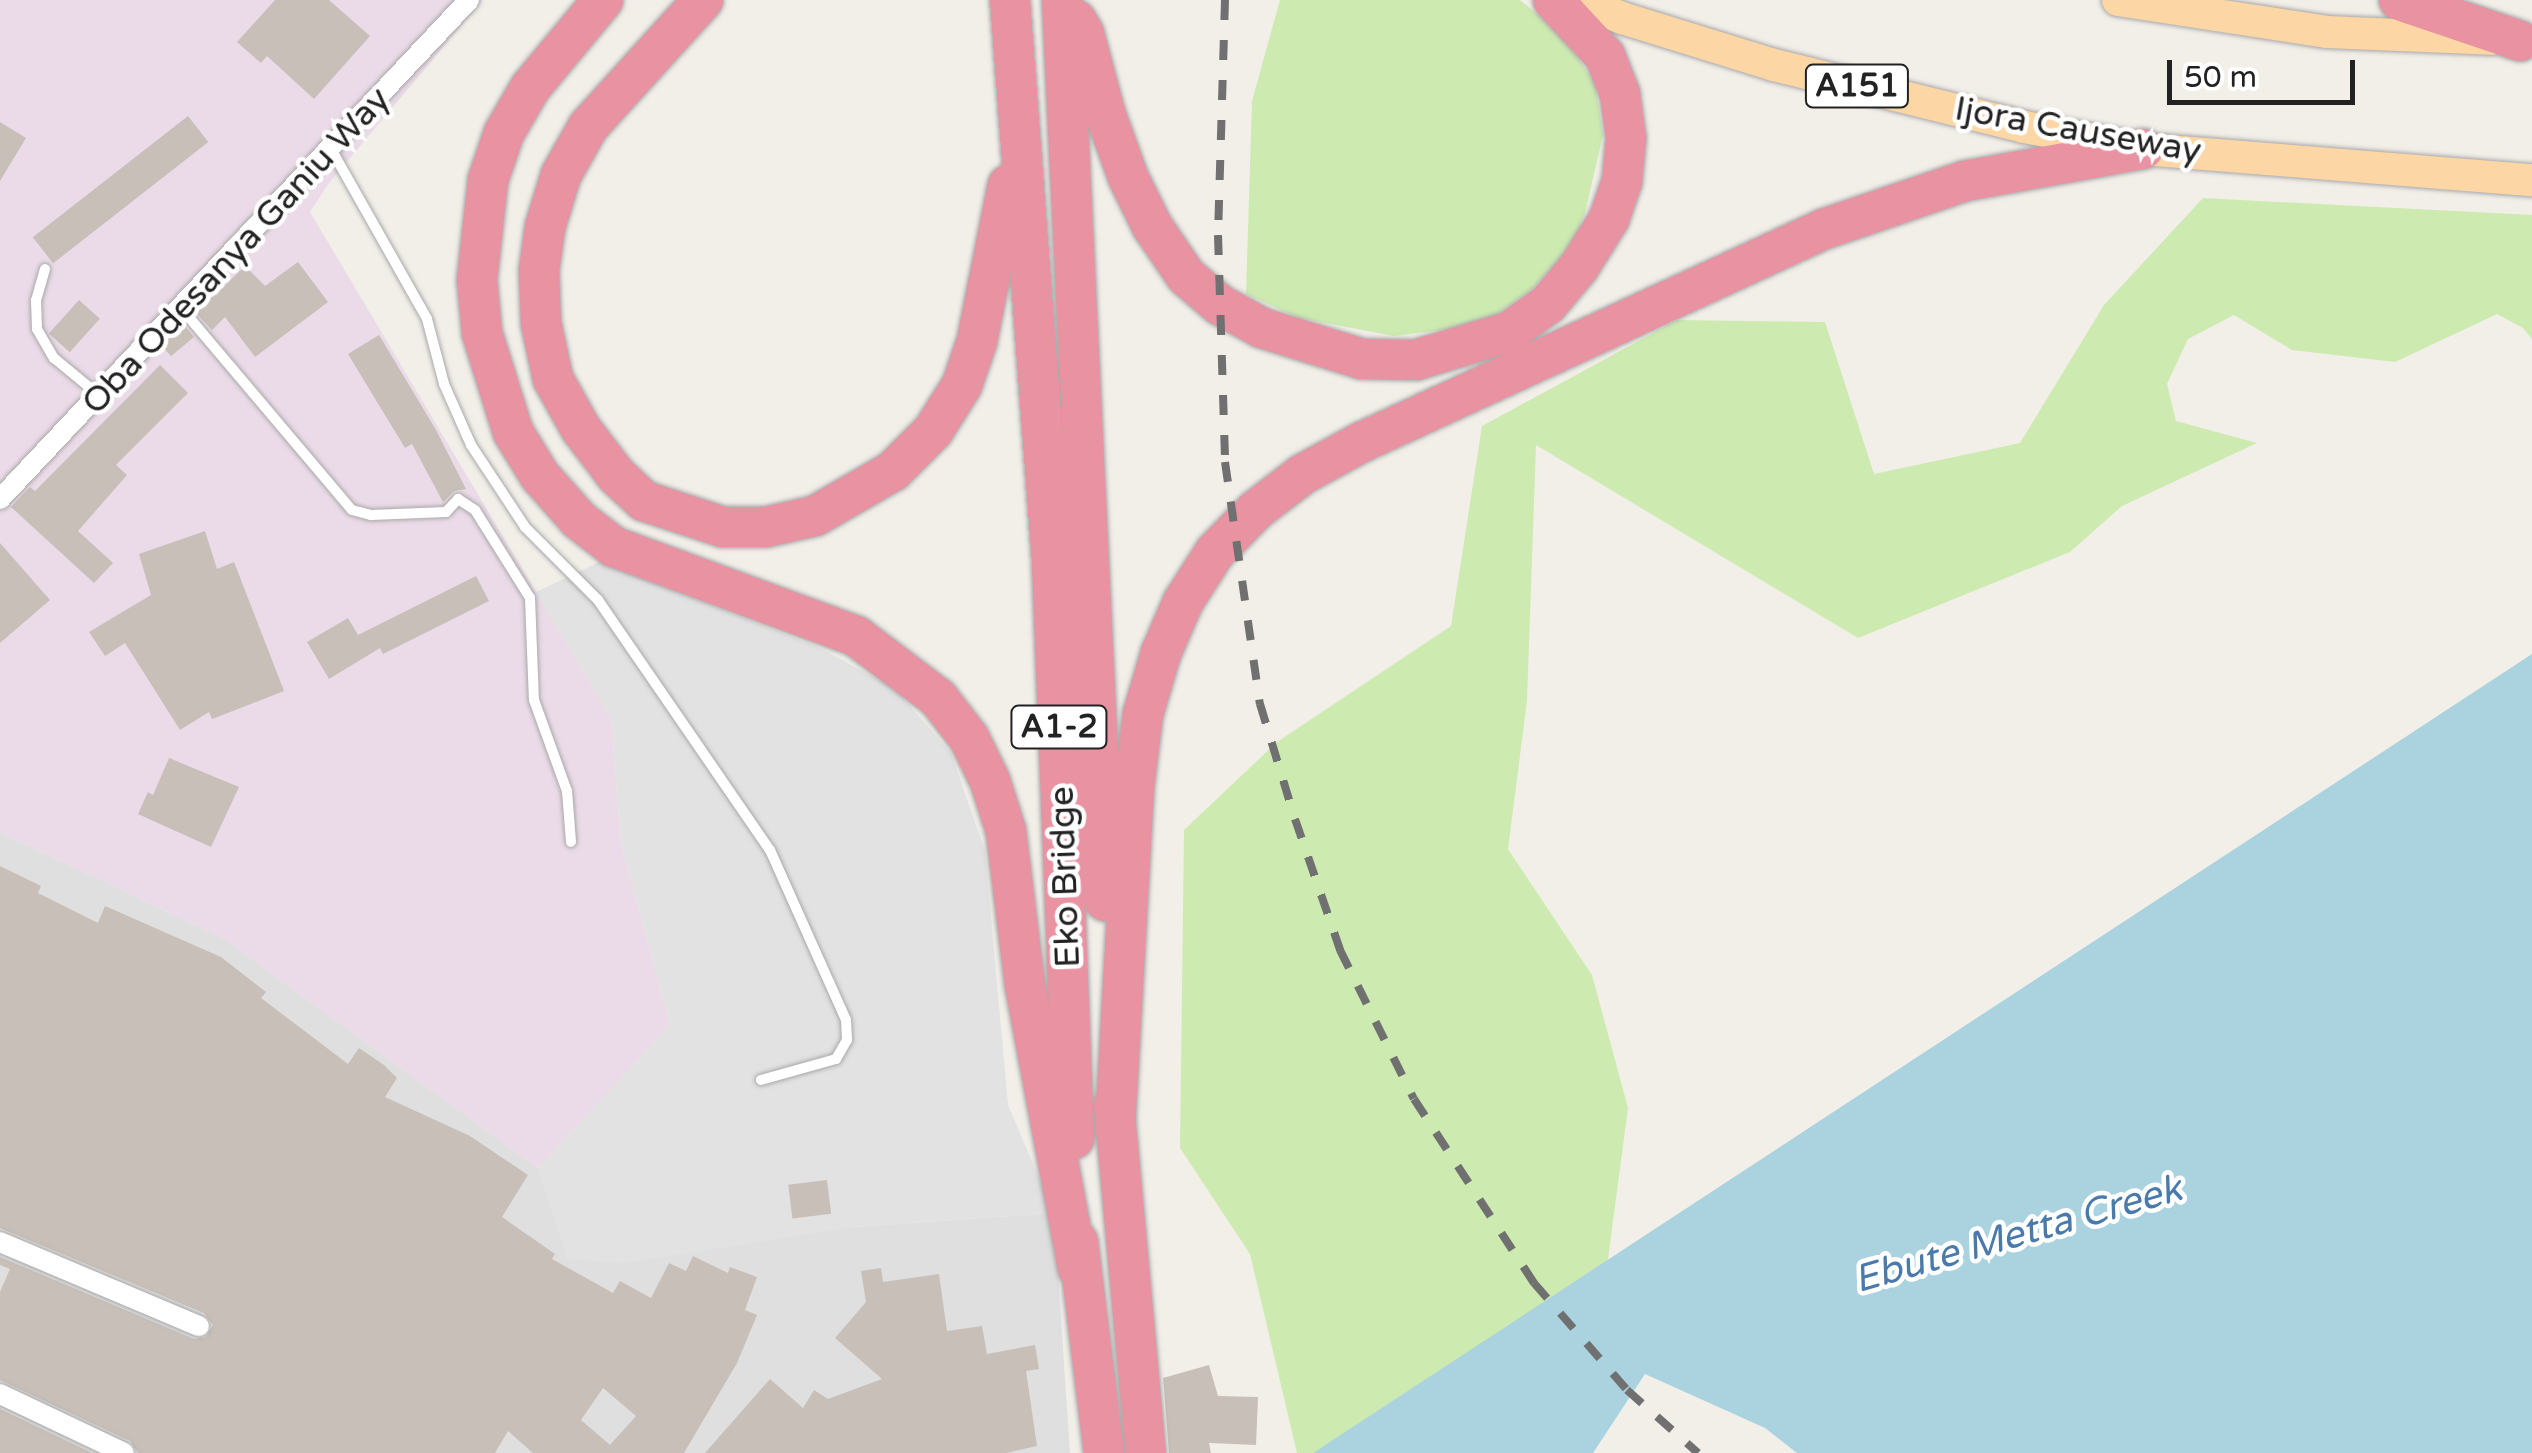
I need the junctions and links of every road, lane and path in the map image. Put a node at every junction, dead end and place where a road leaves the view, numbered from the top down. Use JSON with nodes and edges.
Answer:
{"nodes":[{"id":1,"x":469,"y":0,"type":"edge"},
{"id":2,"x":603,"y":0,"type":"edge"},
{"id":3,"x":702,"y":0,"type":"edge"},
{"id":4,"x":1010,"y":0,"type":"edge"},
{"id":5,"x":1062,"y":0,"type":"edge"},
{"id":6,"x":1552,"y":0,"type":"edge"},
{"id":7,"x":1578,"y":0,"type":"edge"},
{"id":8,"x":2118,"y":0,"type":"edge"},
{"id":9,"x":2399,"y":0,"type":"edge"},
{"id":10,"x":2526,"y":42,"type":"edge"},
{"id":11,"x":1018,"y":136,"type":"junction"},
{"id":12,"x":2143,"y":149,"type":"junction"},
{"id":13,"x":330,"y":150,"type":"junction"},
{"id":14,"x":2532,"y":180,"type":"edge"},
{"id":15,"x":45,"y":269,"type":"dead end"},
{"id":16,"x":182,"y":308,"type":"junction"},
{"id":17,"x":100,"y":397,"type":"junction"},
{"id":18,"x":0,"y":499,"type":"edge"},
{"id":19,"x":571,"y":842,"type":"dead end"},
{"id":20,"x":761,"y":1080,"type":"dead end"},
{"id":21,"x":1115,"y":1128,"type":"junction"},
{"id":22,"x":0,"y":1242,"type":"edge"},
{"id":23,"x":1078,"y":1269,"type":"junction"},
{"id":24,"x":199,"y":1326,"type":"dead end"},
{"id":25,"x":0,"y":1394,"type":"edge"},
{"id":26,"x":124,"y":1453,"type":"edge"},
{"id":27,"x":1104,"y":1453,"type":"edge"},
{"id":28,"x":1146,"y":1453,"type":"edge"}],
"edges":[{"from":1,"to":13,"type":"street","name":"Oba Odesanya Ganiu Way"},
{"from":2,"to":23,"type":"highway"},
{"from":3,"to":11,"type":"highway"},
{"from":4,"to":11,"type":"highway","name":"Eko Bridge","number":"A1-2"},
{"from":5,"to":6,"type":"highway"},
{"from":5,"to":21,"type":"highway","name":"Eko Bridge","number":"A1-2"},
{"from":7,"to":12,"type":"main road","name":"Ijora Causeway","number":"A151"},
{"from":8,"to":10,"type":"main road"},
{"from":9,"to":10,"type":"highway"},
{"from":11,"to":23,"type":"highway","name":"Eko Bridge","number":"A1-2"},
{"from":12,"to":14,"type":"main road","name":"Ijora Causeway","number":"A151"},
{"from":12,"to":21,"type":"highway"},
{"from":13,"to":16,"type":"street","name":"Oba Odesanya Ganiu Way"},
{"from":13,"to":20,"type":"lane"},
{"from":15,"to":17,"type":"lane"},
{"from":16,"to":17,"type":"street","name":"Oba Odesanya Ganiu Way"},
{"from":16,"to":19,"type":"lane"},
{"from":17,"to":18,"type":"street","name":"Oba Odesanya Ganiu Way"},
{"from":21,"to":28,"type":"highway","name":"Eko Bridge","number":"A1-2"},
{"from":22,"to":24,"type":"street"},
{"from":23,"to":27,"type":"highway","name":"Eko Bridge","number":"A1-2"},
{"from":25,"to":26,"type":"street"}]}
